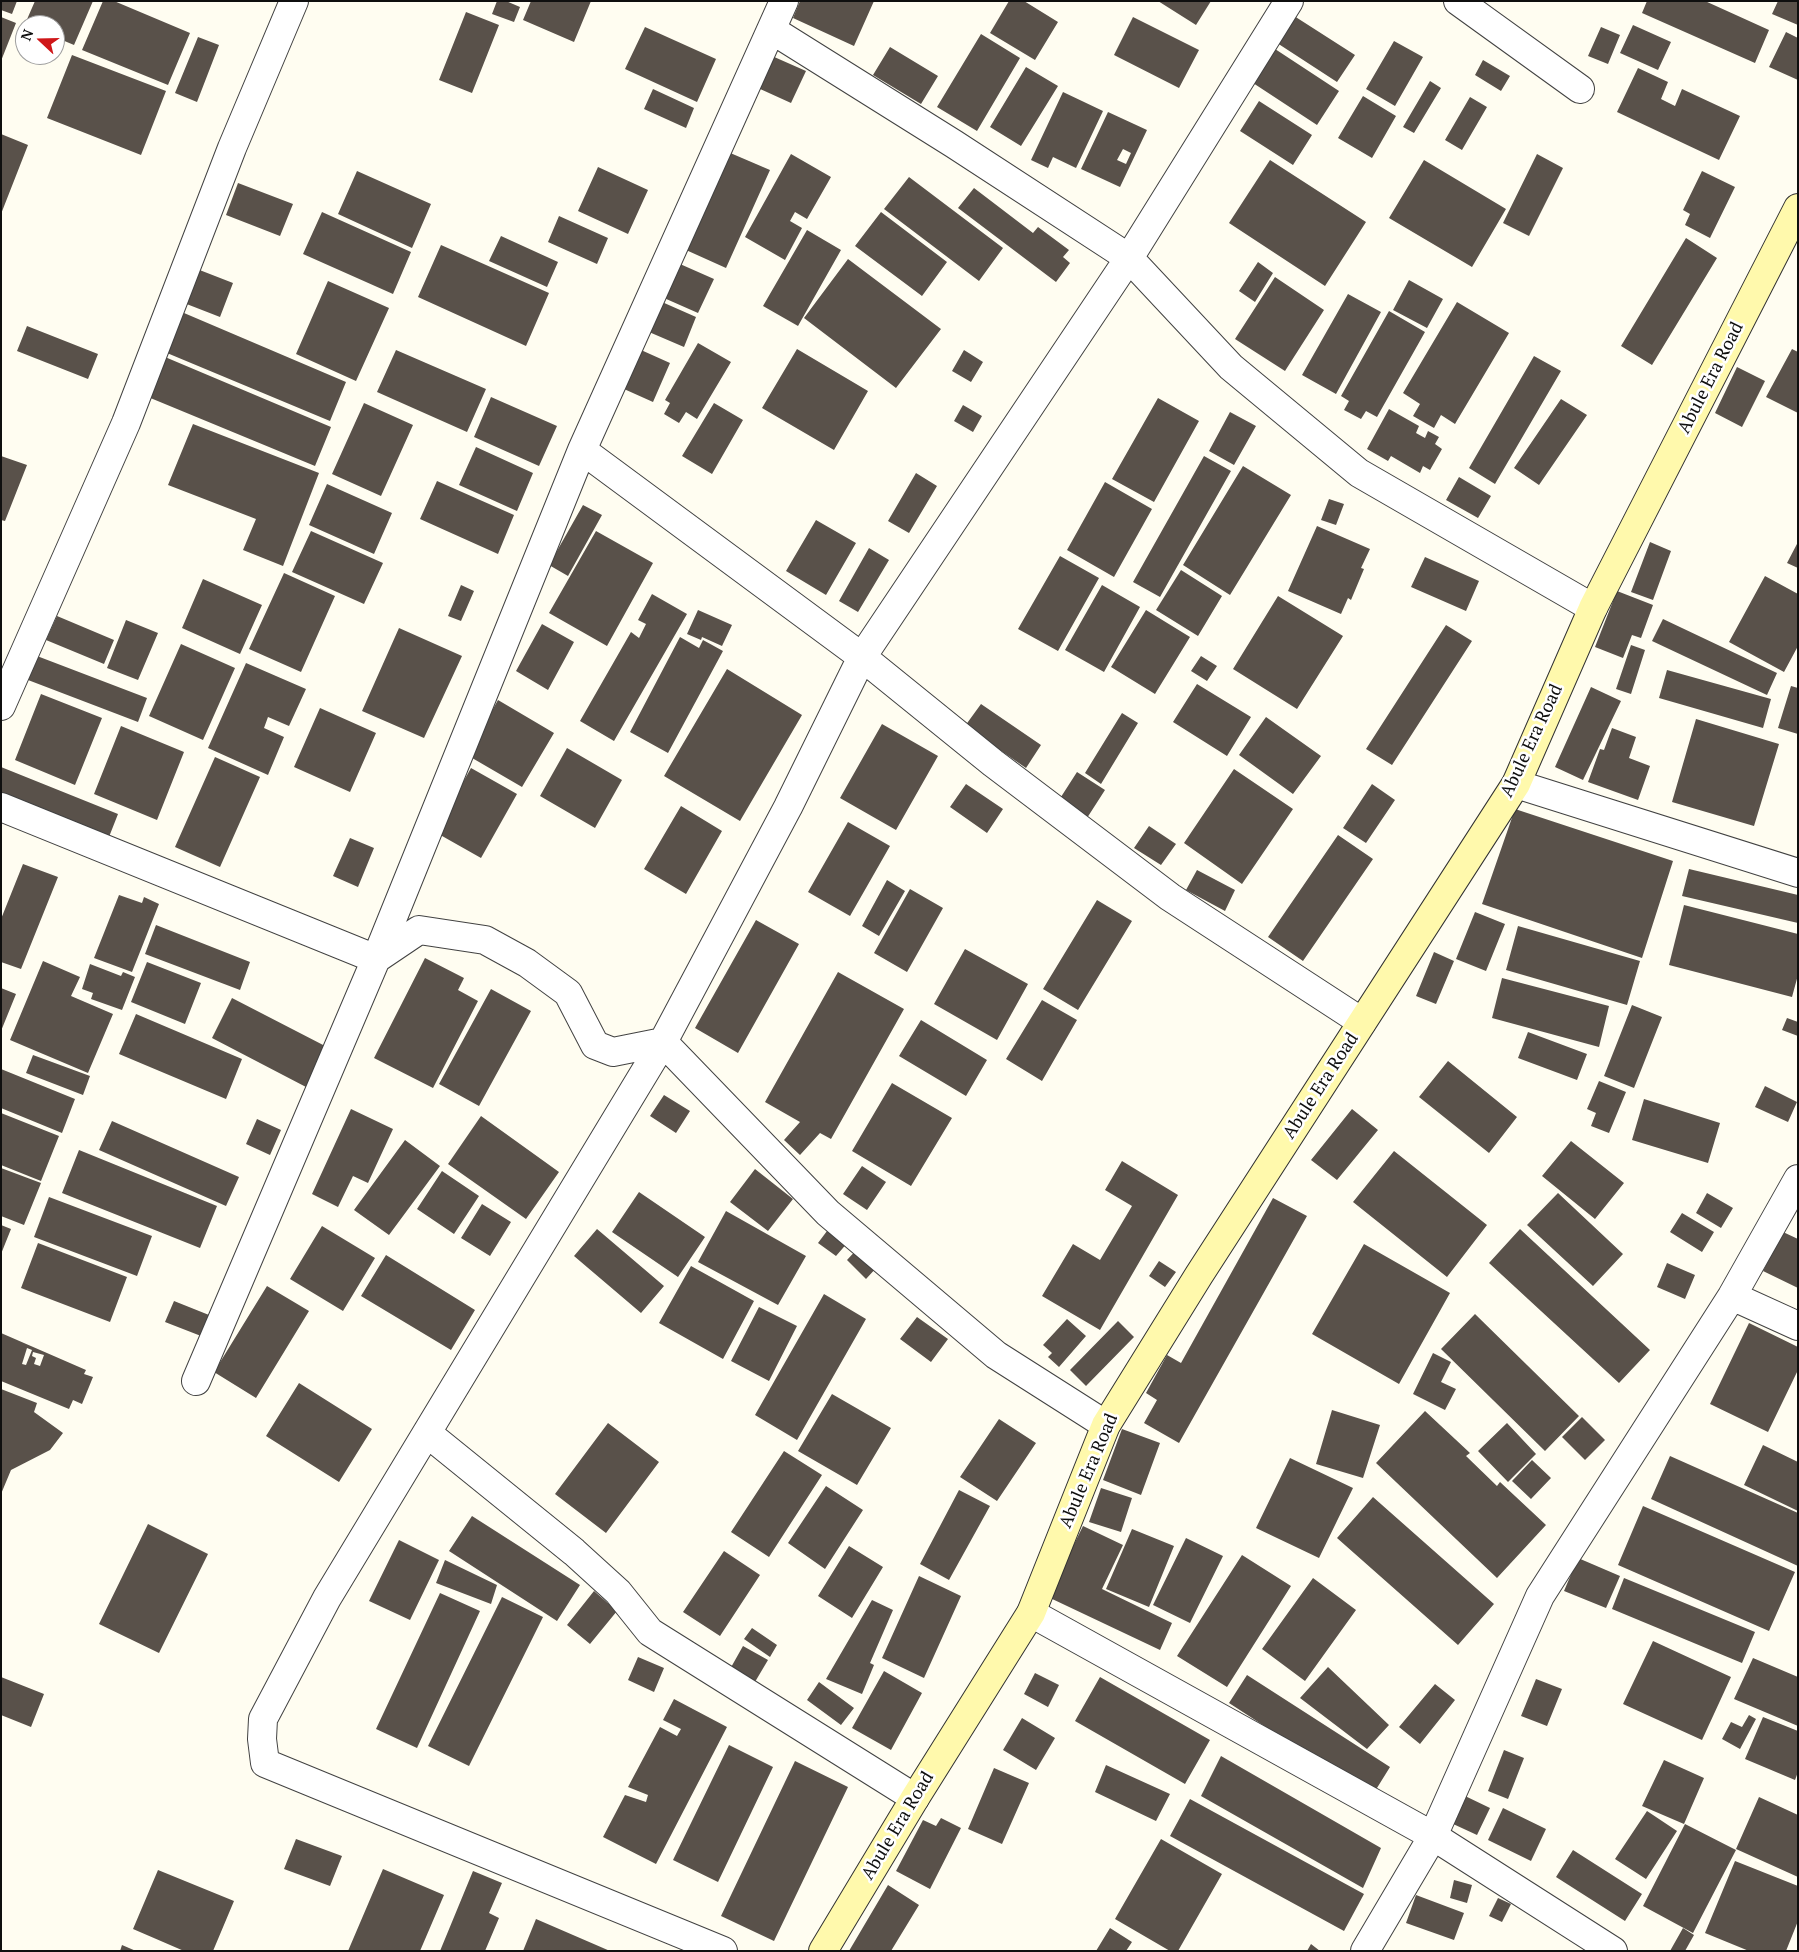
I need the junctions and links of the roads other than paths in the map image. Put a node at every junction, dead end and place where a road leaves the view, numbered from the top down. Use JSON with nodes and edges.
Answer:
{"nodes":[{"id":1,"x":294,"y":1,"type":"edge"},
{"id":2,"x":784,"y":1,"type":"edge"},
{"id":3,"x":1289,"y":1,"type":"edge"},
{"id":4,"x":1458,"y":1,"type":"edge"},
{"id":5,"x":772,"y":30,"type":"junction"},
{"id":6,"x":1580,"y":89,"type":"dead end"},
{"id":7,"x":1798,"y":208,"type":"edge"},
{"id":8,"x":1129,"y":258,"type":"junction"},
{"id":9,"x":582,"y":450,"type":"junction"},
{"id":10,"x":1593,"y":608,"type":"junction"},
{"id":11,"x":862,"y":657,"type":"junction"},
{"id":12,"x":1,"y":706,"type":"edge"},
{"id":13,"x":1516,"y":784,"type":"junction"},
{"id":14,"x":1,"y":807,"type":"edge"},
{"id":15,"x":1798,"y":873,"type":"edge"},
{"id":16,"x":376,"y":959,"type":"junction"},
{"id":17,"x":1362,"y":1022,"type":"junction"},
{"id":18,"x":663,"y":1042,"type":"junction"},
{"id":19,"x":1798,"y":1179,"type":"edge"},
{"id":20,"x":1732,"y":1296,"type":"junction"},
{"id":21,"x":1798,"y":1326,"type":"edge"},
{"id":22,"x":196,"y":1381,"type":"dead end"},
{"id":23,"x":1106,"y":1425,"type":"junction"},
{"id":24,"x":427,"y":1433,"type":"junction"},
{"id":25,"x":1031,"y":1613,"type":"junction"},
{"id":26,"x":915,"y":1798,"type":"junction"},
{"id":27,"x":1433,"y":1836,"type":"junction"},
{"id":28,"x":723,"y":1951,"type":"edge"},
{"id":29,"x":823,"y":1951,"type":"edge"},
{"id":30,"x":1365,"y":1951,"type":"edge"},
{"id":31,"x":1613,"y":1951,"type":"edge"}],
"edges":[{"from":1,"to":12,"type":"street"},
{"from":2,"to":5,"type":"street"},
{"from":3,"to":8,"type":"street"},
{"from":4,"to":6,"type":"street"},
{"from":5,"to":8,"type":"street"},
{"from":5,"to":9,"type":"street"},
{"from":7,"to":10,"type":"street","name":"Abule Era Road"},
{"from":8,"to":10,"type":"street"},
{"from":8,"to":11,"type":"street"},
{"from":9,"to":11,"type":"street"},
{"from":9,"to":16,"type":"street"},
{"from":10,"to":13,"type":"street","name":"Abule Era Road"},
{"from":11,"to":17,"type":"street"},
{"from":11,"to":18,"type":"street"},
{"from":13,"to":15,"type":"street"},
{"from":13,"to":17,"type":"street","name":"Abule Era Road"},
{"from":14,"to":16,"type":"street"},
{"from":16,"to":18,"type":"street"},
{"from":16,"to":22,"type":"street"},
{"from":17,"to":23,"type":"street","name":"Abule Era Road"},
{"from":18,"to":23,"type":"street"},
{"from":18,"to":24,"type":"street"},
{"from":19,"to":20,"type":"street"},
{"from":20,"to":21,"type":"street"},
{"from":20,"to":27,"type":"street"},
{"from":23,"to":25,"type":"street","name":"Abule Era Road"},
{"from":24,"to":26,"type":"street"},
{"from":24,"to":28,"type":"street"},
{"from":25,"to":26,"type":"street","name":"Abule Era Road"},
{"from":25,"to":27,"type":"street"},
{"from":26,"to":29,"type":"street","name":"Abule Era Road"},
{"from":27,"to":30,"type":"street"},
{"from":27,"to":31,"type":"street"}]}
